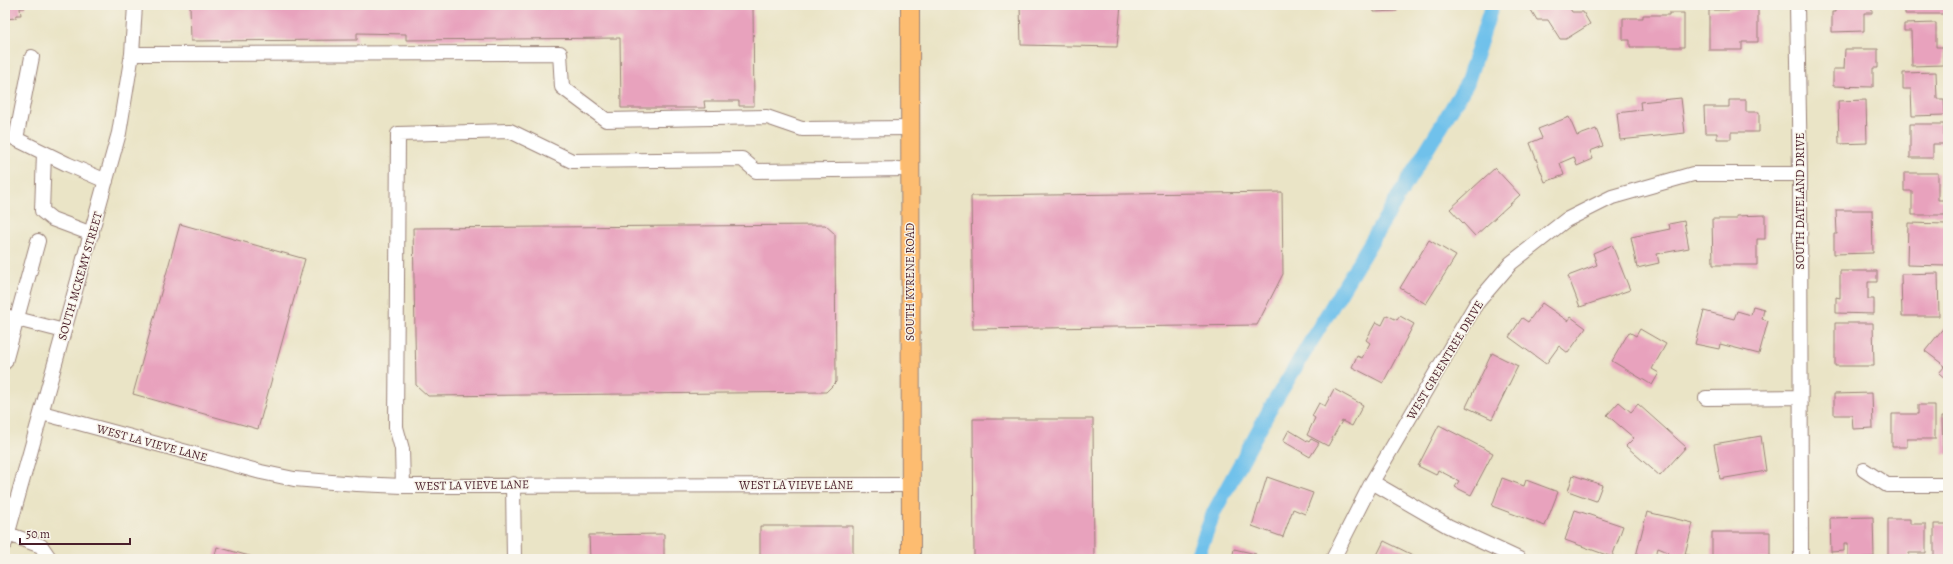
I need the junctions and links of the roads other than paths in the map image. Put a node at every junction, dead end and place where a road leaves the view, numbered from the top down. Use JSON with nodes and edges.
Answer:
{"nodes":[{"id":1,"x":134,"y":5,"type":"edge"},
{"id":2,"x":910,"y":5,"type":"edge"},
{"id":3,"x":1797,"y":5,"type":"edge"},
{"id":4,"x":132,"y":54,"type":"junction"},
{"id":5,"x":32,"y":57,"type":"dead end"},
{"id":6,"x":909,"y":128,"type":"junction"},
{"id":7,"x":44,"y":153,"type":"junction"},
{"id":8,"x":909,"y":169,"type":"junction"},
{"id":9,"x":1800,"y":174,"type":"junction"},
{"id":10,"x":106,"y":181,"type":"junction"},
{"id":11,"x":92,"y":234,"type":"junction"},
{"id":12,"x":38,"y":241,"type":"dead end"},
{"id":13,"x":11,"y":318,"type":"edge"},
{"id":14,"x":64,"y":331,"type":"junction"},
{"id":15,"x":5,"y":362,"type":"edge"},
{"id":16,"x":1799,"y":397,"type":"junction"},
{"id":17,"x":1706,"y":398,"type":"dead end"},
{"id":18,"x":42,"y":413,"type":"junction"},
{"id":19,"x":1864,"y":470,"type":"dead end"},
{"id":20,"x":1372,"y":482,"type":"junction"},
{"id":21,"x":513,"y":484,"type":"junction"},
{"id":22,"x":910,"y":485,"type":"junction"},
{"id":23,"x":1948,"y":485,"type":"edge"},
{"id":24,"x":402,"y":486,"type":"junction"},
{"id":25,"x":6,"y":538,"type":"edge"},
{"id":26,"x":50,"y":559,"type":"edge"},
{"id":27,"x":514,"y":559,"type":"edge"},
{"id":28,"x":911,"y":559,"type":"edge"},
{"id":29,"x":1333,"y":559,"type":"edge"},
{"id":30,"x":1519,"y":559,"type":"edge"},
{"id":31,"x":1801,"y":559,"type":"edge"}],
"edges":[{"from":1,"to":4,"type":"street","name":"SOUTH MCKEMY STREET"},
{"from":2,"to":6,"type":"main road","name":"SOUTH KYRENE ROAD"},
{"from":3,"to":9,"type":"street","name":"SOUTH DATELAND DRIVE"},
{"from":4,"to":6,"type":"street"},
{"from":4,"to":10,"type":"street","name":"SOUTH MCKEMY STREET"},
{"from":5,"to":7,"type":"street"},
{"from":6,"to":8,"type":"main road","name":"SOUTH KYRENE ROAD"},
{"from":7,"to":10,"type":"street"},
{"from":7,"to":11,"type":"street"},
{"from":8,"to":22,"type":"main road","name":"SOUTH KYRENE ROAD"},
{"from":8,"to":24,"type":"street"},
{"from":9,"to":16,"type":"street","name":"SOUTH DATELAND DRIVE"},
{"from":9,"to":20,"type":"street","name":"WEST GREENTREE DRIVE"},
{"from":10,"to":11,"type":"street","name":"SOUTH MCKEMY STREET"},
{"from":11,"to":14,"type":"street","name":"SOUTH MCKEMY STREET"},
{"from":12,"to":13,"type":"street"},
{"from":13,"to":14,"type":"street"},
{"from":13,"to":15,"type":"street"},
{"from":14,"to":18,"type":"street","name":"SOUTH MCKEMY STREET"},
{"from":16,"to":17,"type":"street"},
{"from":16,"to":31,"type":"street","name":"SOUTH DATELAND DRIVE"},
{"from":18,"to":24,"type":"street","name":"WEST LA VIEVE LANE"},
{"from":18,"to":25,"type":"street","name":"SOUTH MCKEMY STREET"},
{"from":19,"to":23,"type":"street"},
{"from":20,"to":29,"type":"street","name":"WEST GREENTREE DRIVE"},
{"from":20,"to":30,"type":"street"},
{"from":21,"to":22,"type":"street","name":"WEST LA VIEVE LANE"},
{"from":21,"to":24,"type":"street","name":"WEST LA VIEVE LANE"},
{"from":21,"to":27,"type":"street"},
{"from":22,"to":28,"type":"main road","name":"SOUTH KYRENE ROAD"},
{"from":25,"to":26,"type":"street"}]}
